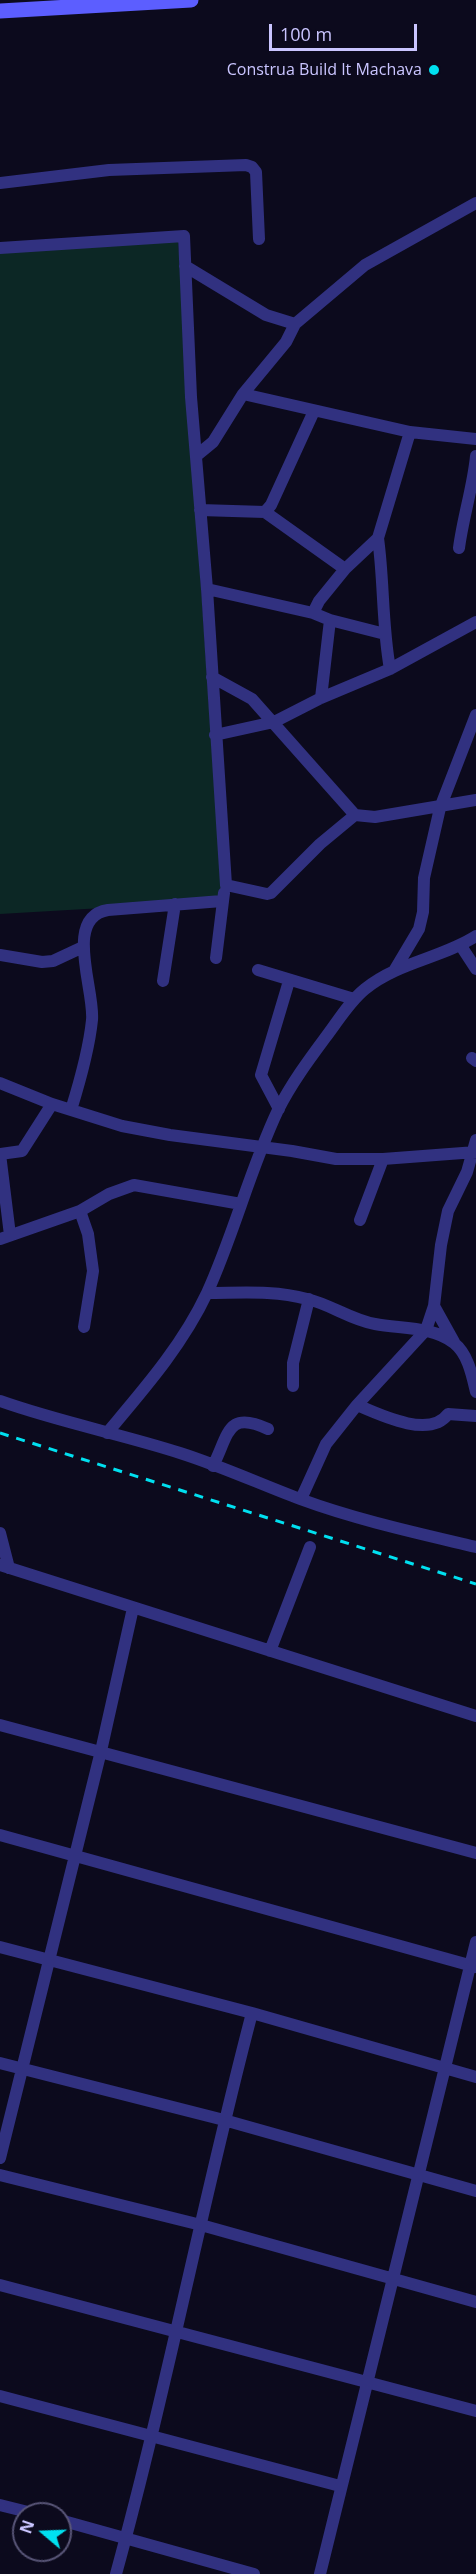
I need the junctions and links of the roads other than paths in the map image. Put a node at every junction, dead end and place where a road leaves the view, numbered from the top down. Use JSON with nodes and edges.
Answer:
{"nodes":[{"id":1,"x":191,"y":0,"type":"edge"},
{"id":2,"x":6,"y":7,"type":"edge"},
{"id":3,"x":0,"y":183,"type":"edge"},
{"id":4,"x":476,"y":203,"type":"edge"},
{"id":5,"x":259,"y":239,"type":"dead end"},
{"id":6,"x":0,"y":248,"type":"edge"},
{"id":7,"x":185,"y":266,"type":"junction"},
{"id":8,"x":295,"y":324,"type":"junction"},
{"id":9,"x":243,"y":394,"type":"junction"},
{"id":10,"x":314,"y":411,"type":"junction"},
{"id":11,"x":410,"y":432,"type":"junction"},
{"id":12,"x":476,"y":439,"type":"edge"},
{"id":13,"x":196,"y":456,"type":"junction"},
{"id":14,"x":476,"y":456,"type":"edge"},
{"id":15,"x":200,"y":510,"type":"junction"},
{"id":16,"x":265,"y":512,"type":"junction"},
{"id":17,"x":378,"y":538,"type":"junction"},
{"id":18,"x":459,"y":548,"type":"dead end"},
{"id":19,"x":345,"y":569,"type":"junction"},
{"id":20,"x":207,"y":589,"type":"junction"},
{"id":21,"x":313,"y":613,"type":"junction"},
{"id":22,"x":330,"y":620,"type":"junction"},
{"id":23,"x":476,"y":622,"type":"edge"},
{"id":24,"x":385,"y":634,"type":"junction"},
{"id":25,"x":390,"y":669,"type":"junction"},
{"id":26,"x":212,"y":677,"type":"junction"},
{"id":27,"x":321,"y":698,"type":"junction"},
{"id":28,"x":476,"y":715,"type":"edge"},
{"id":29,"x":274,"y":722,"type":"junction"},
{"id":30,"x":215,"y":735,"type":"junction"},
{"id":31,"x":476,"y":800,"type":"edge"},
{"id":32,"x":440,"y":808,"type":"junction"},
{"id":33,"x":355,"y":815,"type":"junction"},
{"id":34,"x":226,"y":885,"type":"junction"},
{"id":35,"x":222,"y":901,"type":"junction"},
{"id":36,"x":175,"y":904,"type":"junction"},
{"id":37,"x":476,"y":936,"type":"edge"},
{"id":38,"x":461,"y":946,"type":"junction"},
{"id":39,"x":83,"y":947,"type":"junction"},
{"id":40,"x":0,"y":955,"type":"edge"},
{"id":41,"x":216,"y":958,"type":"dead end"},
{"id":42,"x":476,"y":969,"type":"edge"},
{"id":43,"x":258,"y":970,"type":"dead end"},
{"id":44,"x":394,"y":971,"type":"junction"},
{"id":45,"x":163,"y":981,"type":"dead end"},
{"id":46,"x":290,"y":981,"type":"junction"},
{"id":47,"x":354,"y":999,"type":"junction"},
{"id":48,"x":0,"y":1083,"type":"edge"},
{"id":49,"x":52,"y":1104,"type":"junction"},
{"id":50,"x":279,"y":1109,"type":"junction"},
{"id":51,"x":71,"y":1110,"type":"junction"},
{"id":52,"x":262,"y":1148,"type":"junction"},
{"id":53,"x":475,"y":1148,"type":"edge"},
{"id":54,"x":0,"y":1154,"type":"edge"},
{"id":55,"x":382,"y":1159,"type":"junction"},
{"id":56,"x":241,"y":1204,"type":"junction"},
{"id":57,"x":80,"y":1211,"type":"junction"},
{"id":58,"x":360,"y":1220,"type":"dead end"},
{"id":59,"x":5,"y":1237,"type":"edge"},
{"id":60,"x":207,"y":1293,"type":"junction"},
{"id":61,"x":309,"y":1299,"type":"junction"},
{"id":62,"x":434,"y":1306,"type":"junction"},
{"id":63,"x":84,"y":1328,"type":"dead end"},
{"id":64,"x":426,"y":1330,"type":"junction"},
{"id":65,"x":454,"y":1343,"type":"junction"},
{"id":66,"x":470,"y":1355,"type":"edge"},
{"id":67,"x":292,"y":1386,"type":"dead end"},
{"id":68,"x":476,"y":1392,"type":"edge"},
{"id":69,"x":0,"y":1401,"type":"edge"},
{"id":70,"x":357,"y":1405,"type":"junction"},
{"id":71,"x":476,"y":1416,"type":"edge"},
{"id":72,"x":268,"y":1429,"type":"dead end"},
{"id":73,"x":107,"y":1433,"type":"junction"},
{"id":74,"x":213,"y":1466,"type":"junction"},
{"id":75,"x":301,"y":1499,"type":"junction"},
{"id":76,"x":0,"y":1533,"type":"edge"},
{"id":77,"x":310,"y":1547,"type":"dead end"},
{"id":78,"x":476,"y":1547,"type":"edge"},
{"id":79,"x":5,"y":1567,"type":"edge"},
{"id":80,"x":133,"y":1608,"type":"junction"},
{"id":81,"x":270,"y":1651,"type":"junction"},
{"id":82,"x":476,"y":1716,"type":"edge"},
{"id":83,"x":0,"y":1725,"type":"edge"},
{"id":84,"x":101,"y":1751,"type":"junction"},
{"id":85,"x":0,"y":1835,"type":"edge"},
{"id":86,"x":476,"y":1853,"type":"edge"},
{"id":87,"x":74,"y":1855,"type":"junction"},
{"id":88,"x":476,"y":1942,"type":"edge"},
{"id":89,"x":0,"y":1947,"type":"edge"},
{"id":90,"x":50,"y":1959,"type":"junction"},
{"id":91,"x":473,"y":1967,"type":"edge"},
{"id":92,"x":252,"y":2013,"type":"junction"},
{"id":93,"x":0,"y":2063,"type":"edge"},
{"id":94,"x":21,"y":2068,"type":"junction"},
{"id":95,"x":444,"y":2069,"type":"junction"},
{"id":96,"x":476,"y":2077,"type":"edge"},
{"id":97,"x":224,"y":2120,"type":"junction"},
{"id":98,"x":0,"y":2158,"type":"edge"},
{"id":99,"x":0,"y":2175,"type":"edge"},
{"id":100,"x":420,"y":2176,"type":"junction"},
{"id":101,"x":476,"y":2191,"type":"edge"},
{"id":102,"x":201,"y":2225,"type":"junction"},
{"id":103,"x":395,"y":2279,"type":"junction"},
{"id":104,"x":0,"y":2285,"type":"edge"},
{"id":105,"x":476,"y":2302,"type":"edge"},
{"id":106,"x":177,"y":2332,"type":"junction"},
{"id":107,"x":366,"y":2382,"type":"junction"},
{"id":108,"x":0,"y":2396,"type":"edge"},
{"id":109,"x":476,"y":2411,"type":"edge"},
{"id":110,"x":153,"y":2435,"type":"junction"},
{"id":111,"x":340,"y":2486,"type":"junction"},
{"id":112,"x":72,"y":2523,"type":"edge"},
{"id":113,"x":126,"y":2537,"type":"junction"},
{"id":114,"x":116,"y":2574,"type":"edge"},
{"id":115,"x":254,"y":2574,"type":"edge"},
{"id":116,"x":320,"y":2574,"type":"edge"}],
"edges":[{"from":1,"to":2,"type":"main road"},
{"from":3,"to":5,"type":"street"},
{"from":4,"to":8,"type":"street"},
{"from":6,"to":7,"type":"street"},
{"from":7,"to":8,"type":"street"},
{"from":7,"to":13,"type":"street"},
{"from":8,"to":9,"type":"street"},
{"from":9,"to":10,"type":"street"},
{"from":9,"to":13,"type":"street"},
{"from":10,"to":11,"type":"street"},
{"from":10,"to":16,"type":"street"},
{"from":11,"to":12,"type":"street"},
{"from":11,"to":17,"type":"street"},
{"from":13,"to":15,"type":"street"},
{"from":14,"to":18,"type":"street"},
{"from":15,"to":16,"type":"street"},
{"from":15,"to":20,"type":"street"},
{"from":16,"to":19,"type":"street"},
{"from":17,"to":19,"type":"street"},
{"from":17,"to":24,"type":"street"},
{"from":19,"to":21,"type":"street"},
{"from":20,"to":21,"type":"street"},
{"from":20,"to":26,"type":"street"},
{"from":21,"to":22,"type":"street"},
{"from":22,"to":24,"type":"street"},
{"from":22,"to":27,"type":"street"},
{"from":23,"to":25,"type":"street"},
{"from":24,"to":25,"type":"street"},
{"from":25,"to":27,"type":"street"},
{"from":26,"to":29,"type":"street"},
{"from":26,"to":30,"type":"street"},
{"from":27,"to":29,"type":"street"},
{"from":28,"to":32,"type":"street"},
{"from":29,"to":30,"type":"street"},
{"from":29,"to":33,"type":"street"},
{"from":30,"to":34,"type":"street"},
{"from":31,"to":32,"type":"street"},
{"from":32,"to":33,"type":"street"},
{"from":32,"to":44,"type":"street"},
{"from":33,"to":34,"type":"street"},
{"from":34,"to":35,"type":"street"},
{"from":35,"to":36,"type":"street"},
{"from":35,"to":41,"type":"street"},
{"from":36,"to":39,"type":"street"},
{"from":36,"to":45,"type":"street"},
{"from":37,"to":38,"type":"street"},
{"from":38,"to":42,"type":"street"},
{"from":38,"to":44,"type":"street"},
{"from":39,"to":40,"type":"street"},
{"from":39,"to":51,"type":"street"},
{"from":43,"to":46,"type":"street"},
{"from":44,"to":47,"type":"street"},
{"from":46,"to":47,"type":"street"},
{"from":46,"to":50,"type":"street"},
{"from":47,"to":50,"type":"street"},
{"from":48,"to":49,"type":"street"},
{"from":49,"to":51,"type":"street"},
{"from":49,"to":54,"type":"street"},
{"from":50,"to":52,"type":"street"},
{"from":51,"to":52,"type":"street"},
{"from":52,"to":55,"type":"street"},
{"from":52,"to":56,"type":"street"},
{"from":53,"to":55,"type":"street"},
{"from":53,"to":62,"type":"street"},
{"from":54,"to":59,"type":"street"},
{"from":55,"to":58,"type":"street"},
{"from":56,"to":57,"type":"street"},
{"from":56,"to":60,"type":"street"},
{"from":57,"to":59,"type":"street"},
{"from":57,"to":63,"type":"street"},
{"from":60,"to":61,"type":"street"},
{"from":60,"to":73,"type":"street"},
{"from":61,"to":64,"type":"street"},
{"from":61,"to":67,"type":"street"},
{"from":62,"to":64,"type":"street"},
{"from":62,"to":65,"type":"street"},
{"from":64,"to":65,"type":"street"},
{"from":64,"to":70,"type":"street"},
{"from":65,"to":66,"type":"street"},
{"from":66,"to":68,"type":"street"},
{"from":69,"to":73,"type":"street"},
{"from":70,"to":71,"type":"street"},
{"from":70,"to":75,"type":"street"},
{"from":72,"to":74,"type":"street"},
{"from":73,"to":74,"type":"street"},
{"from":74,"to":75,"type":"street"},
{"from":75,"to":78,"type":"street"},
{"from":76,"to":79,"type":"street"},
{"from":77,"to":81,"type":"street"},
{"from":79,"to":80,"type":"street"},
{"from":80,"to":81,"type":"street"},
{"from":80,"to":84,"type":"street"},
{"from":81,"to":82,"type":"street"},
{"from":83,"to":84,"type":"street"},
{"from":84,"to":86,"type":"street"},
{"from":84,"to":87,"type":"street"},
{"from":85,"to":87,"type":"street"},
{"from":87,"to":90,"type":"street"},
{"from":87,"to":91,"type":"street"},
{"from":88,"to":91,"type":"street"},
{"from":89,"to":90,"type":"street"},
{"from":90,"to":92,"type":"street"},
{"from":90,"to":94,"type":"street"},
{"from":91,"to":95,"type":"street"},
{"from":92,"to":95,"type":"street"},
{"from":92,"to":97,"type":"street"},
{"from":93,"to":94,"type":"street"},
{"from":94,"to":97,"type":"street"},
{"from":94,"to":98,"type":"street"},
{"from":95,"to":96,"type":"street"},
{"from":95,"to":100,"type":"street"},
{"from":97,"to":100,"type":"street"},
{"from":97,"to":102,"type":"street"},
{"from":99,"to":102,"type":"street"},
{"from":100,"to":101,"type":"street"},
{"from":100,"to":103,"type":"street"},
{"from":102,"to":103,"type":"street"},
{"from":102,"to":106,"type":"street"},
{"from":103,"to":105,"type":"street"},
{"from":103,"to":107,"type":"street"},
{"from":104,"to":106,"type":"street"},
{"from":106,"to":107,"type":"street"},
{"from":106,"to":110,"type":"street"},
{"from":107,"to":109,"type":"street"},
{"from":107,"to":111,"type":"street"},
{"from":108,"to":110,"type":"street"},
{"from":110,"to":111,"type":"street"},
{"from":110,"to":113,"type":"street"},
{"from":111,"to":116,"type":"street"},
{"from":112,"to":113,"type":"street"},
{"from":113,"to":114,"type":"street"},
{"from":113,"to":115,"type":"street"}]}
